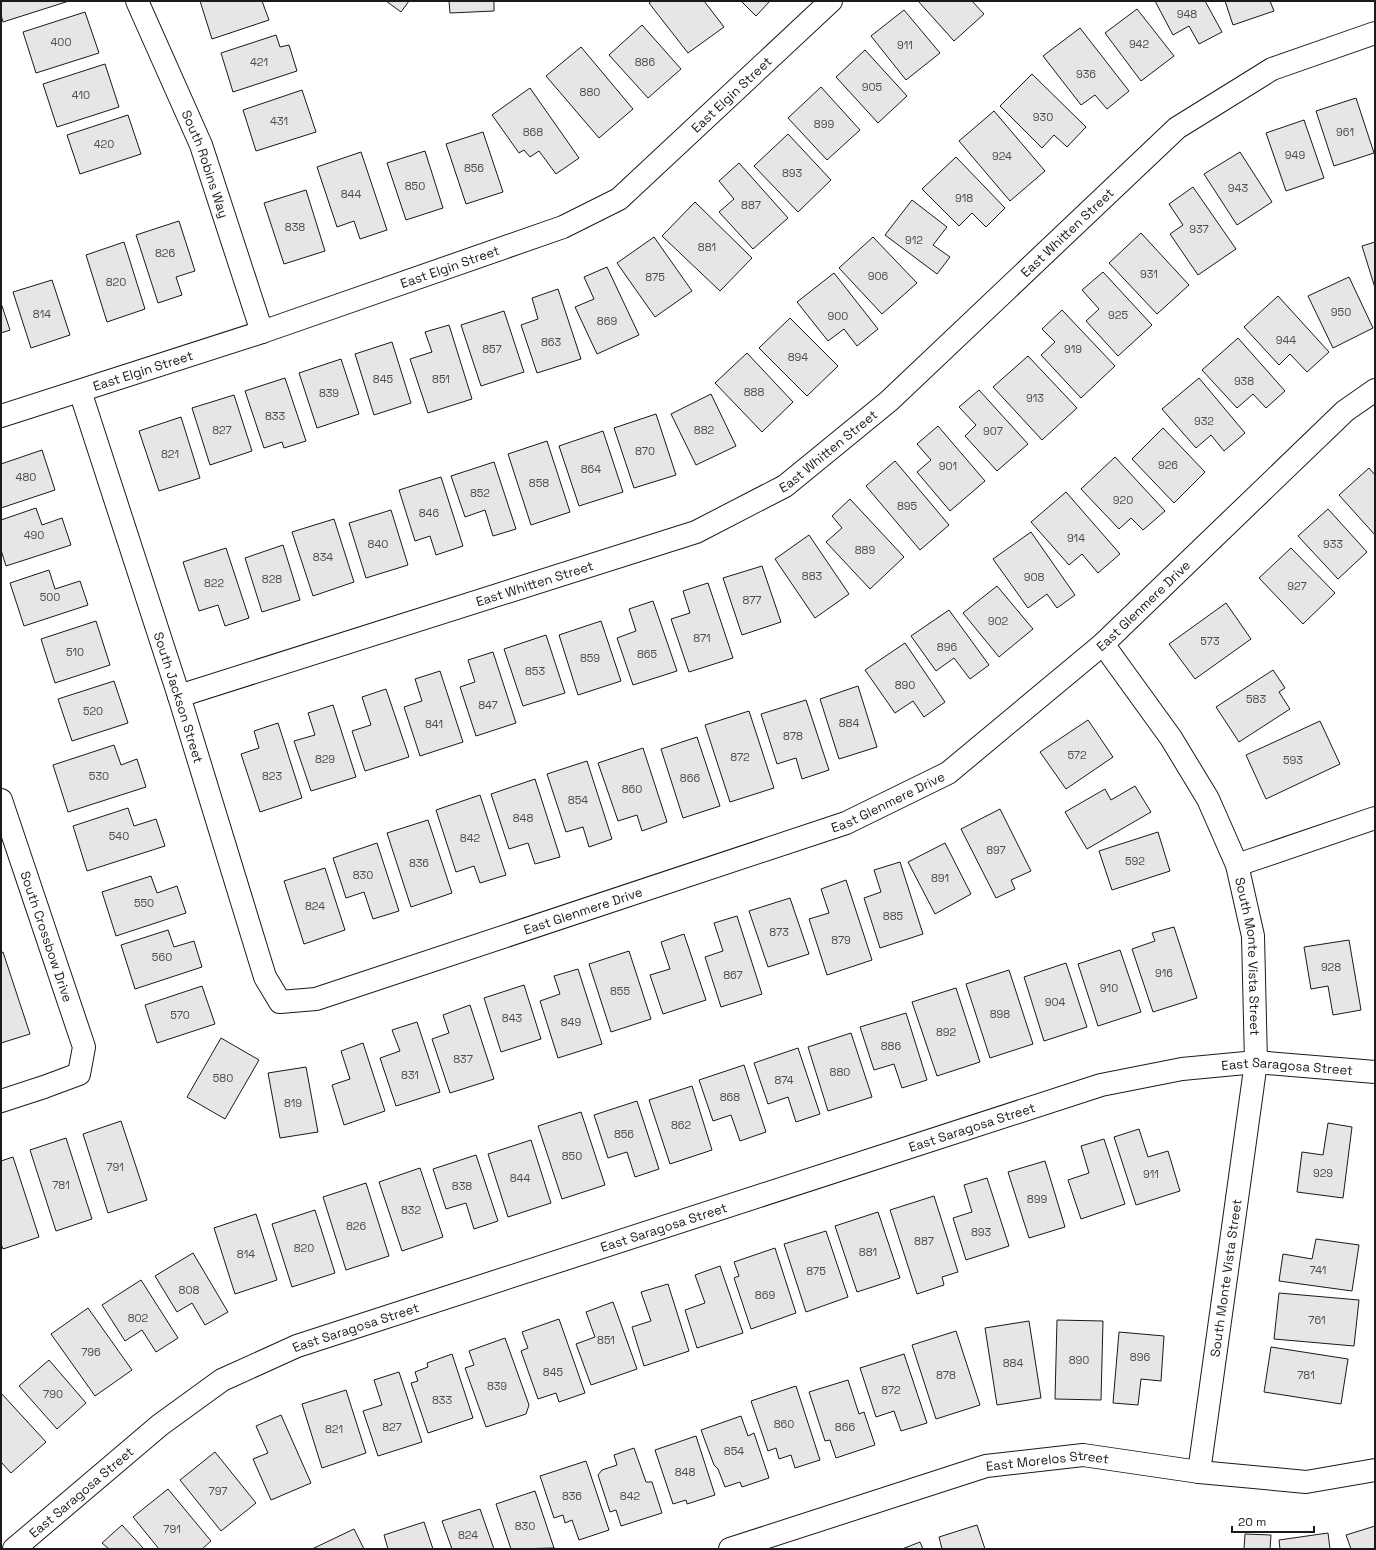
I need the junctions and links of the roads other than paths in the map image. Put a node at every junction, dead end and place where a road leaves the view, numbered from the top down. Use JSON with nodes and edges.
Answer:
{"nodes":[{"id":1,"x":137,"y":1,"type":"edge"},
{"id":2,"x":830,"y":1,"type":"edge"},
{"id":3,"x":1375,"y":33,"type":"edge"},
{"id":4,"x":262,"y":332,"type":"junction"},
{"id":5,"x":1375,"y":390,"type":"edge"},
{"id":6,"x":80,"y":391,"type":"junction"},
{"id":7,"x":1,"y":416,"type":"edge"},
{"id":8,"x":1102,"y":644,"type":"junction"},
{"id":9,"x":179,"y":696,"type":"junction"},
{"id":10,"x":1,"y":800,"type":"edge"},
{"id":11,"x":1375,"y":818,"type":"edge"},
{"id":12,"x":1237,"y":865,"type":"junction"},
{"id":13,"x":280,"y":1002,"type":"joint"},
{"id":14,"x":1256,"y":1062,"type":"junction"},
{"id":15,"x":1375,"y":1072,"type":"edge"},
{"id":16,"x":1,"y":1101,"type":"edge"},
{"id":17,"x":1375,"y":1470,"type":"edge"},
{"id":18,"x":1199,"y":1472,"type":"junction"},
{"id":19,"x":14,"y":1549,"type":"edge"},
{"id":20,"x":730,"y":1549,"type":"edge"}],
"edges":[{"from":1,"to":4,"type":"street","name":"South Robins Way"},
{"from":2,"to":4,"type":"street","name":"East Elgin Street"},
{"from":3,"to":9,"type":"street","name":"East Whitten Street"},
{"from":4,"to":6,"type":"street","name":"East Elgin Street"},
{"from":5,"to":8,"type":"street","name":"East Glenmere Drive"},
{"from":6,"to":7,"type":"street","name":"East Elgin Street"},
{"from":6,"to":9,"type":"street","name":"South Jackson Street"},
{"from":8,"to":12,"type":"street","name":"South Monte Vista Street"},
{"from":8,"to":13,"type":"street","name":"East Glenmere Drive"},
{"from":9,"to":13,"type":"street","name":"South Jackson Street"},
{"from":10,"to":16,"type":"street","name":"South Crossbow Drive"},
{"from":11,"to":12,"type":"street"},
{"from":12,"to":14,"type":"street","name":"South Monte Vista Street"},
{"from":14,"to":15,"type":"street","name":"East Saragosa Street"},
{"from":14,"to":18,"type":"street","name":"South Monte Vista Street"},
{"from":14,"to":19,"type":"street","name":"East Saragosa Street"},
{"from":17,"to":18,"type":"street","name":"East Morelos Street"},
{"from":18,"to":20,"type":"street","name":"East Morelos Street"}]}
